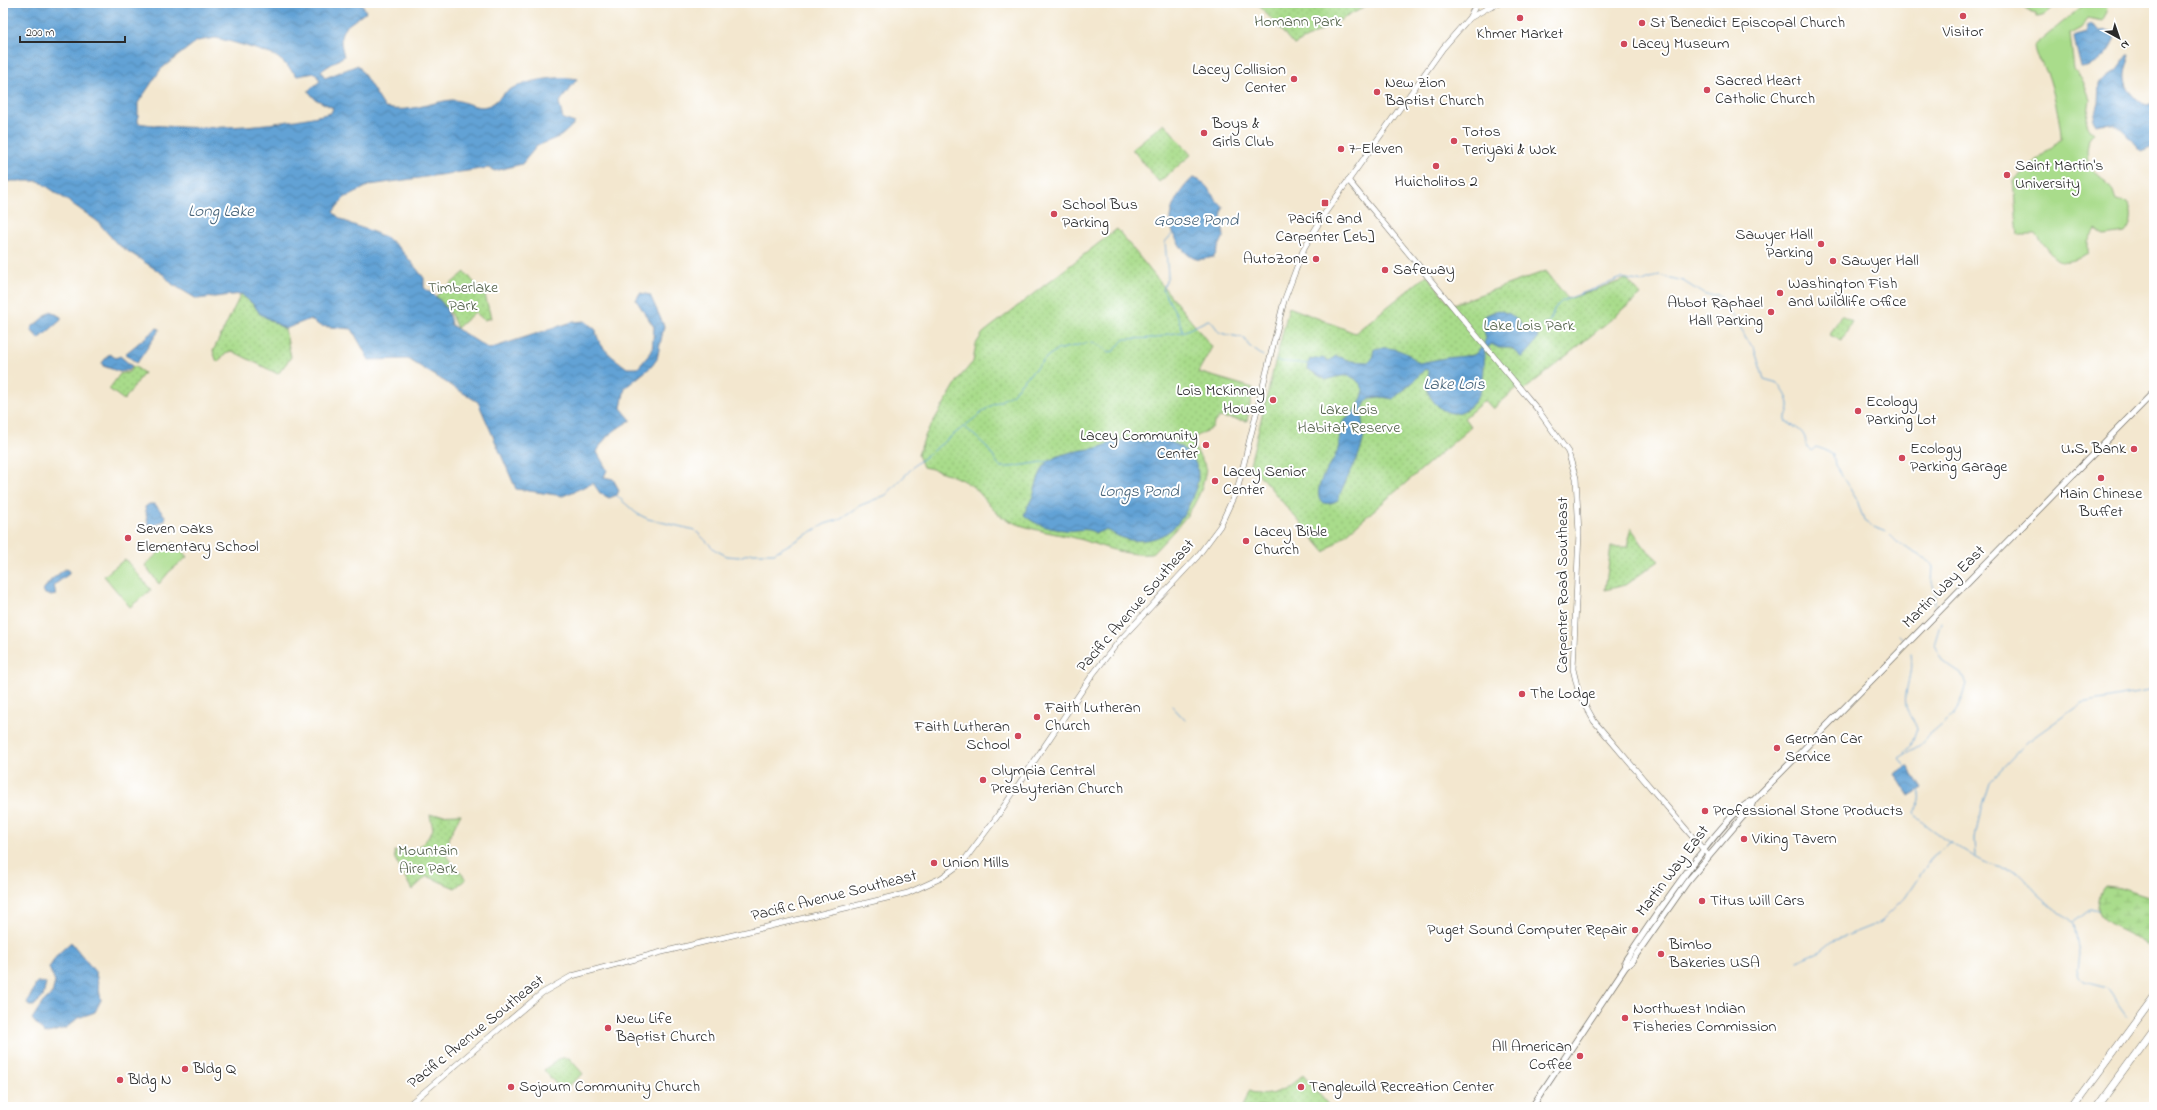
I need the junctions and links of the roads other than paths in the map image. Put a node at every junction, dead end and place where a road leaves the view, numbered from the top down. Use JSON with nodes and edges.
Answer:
{"nodes":[{"id":1,"x":1477,"y":3,"type":"edge"},
{"id":2,"x":1483,"y":3,"type":"edge"},
{"id":3,"x":1500,"y":3,"type":"edge"},
{"id":4,"x":1491,"y":6,"type":"junction"},
{"id":5,"x":1469,"y":18,"type":"junction"},
{"id":6,"x":1348,"y":180,"type":"junction"},
{"id":7,"x":2154,"y":392,"type":"edge"},
{"id":8,"x":1753,"y":801,"type":"junction"},
{"id":9,"x":1704,"y":850,"type":"junction"},
{"id":10,"x":1708,"y":855,"type":"junction"},
{"id":11,"x":1626,"y":966,"type":"junction"},
{"id":12,"x":2154,"y":997,"type":"edge"},
{"id":13,"x":2154,"y":1029,"type":"edge"},
{"id":14,"x":406,"y":1107,"type":"edge"},
{"id":15,"x":1532,"y":1107,"type":"edge"},
{"id":16,"x":2073,"y":1107,"type":"edge"},
{"id":17,"x":2097,"y":1107,"type":"edge"}],
"edges":[{"from":1,"to":5,"type":"main road","name":"Pacific Avenue Southeast"},
{"from":2,"to":4,"type":"main road"},
{"from":3,"to":4,"type":"main road","name":"Pacific Avenue Southeast"},
{"from":4,"to":5,"type":"main road","name":"Pacific Avenue Southeast"},
{"from":5,"to":6,"type":"main road","name":"Pacific Avenue Southeast"},
{"from":6,"to":9,"type":"main road","name":"Carpenter Road Southeast"},
{"from":6,"to":14,"type":"main road","name":"Pacific Avenue Southeast"},
{"from":7,"to":8,"type":"main road","name":"Martin Way East"},
{"from":8,"to":9,"type":"main road","name":"Martin Way East"},
{"from":8,"to":10,"type":"main road","name":"Martin Way East"},
{"from":9,"to":10,"type":"main road","name":"Carpenter Road Southeast"},
{"from":9,"to":11,"type":"main road","name":"Martin Way East"},
{"from":10,"to":11,"type":"main road","name":"Martin Way East"},
{"from":11,"to":15,"type":"main road","name":"Martin Way East"},
{"from":12,"to":16,"type":"highway"},
{"from":13,"to":17,"type":"highway"}]}
